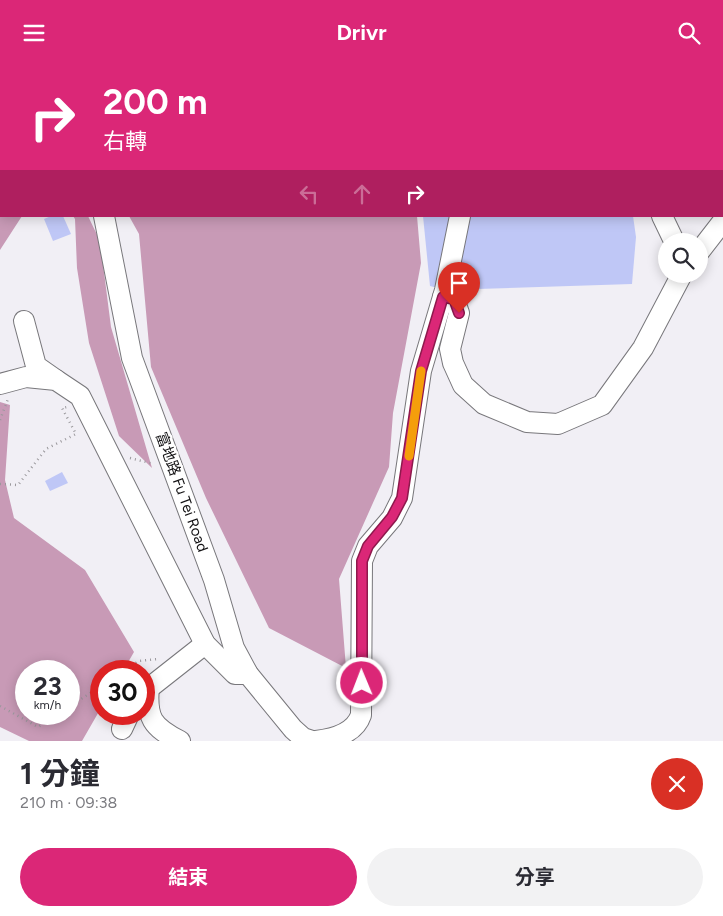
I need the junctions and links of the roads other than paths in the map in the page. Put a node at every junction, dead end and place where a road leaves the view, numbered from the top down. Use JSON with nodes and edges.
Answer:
{"nodes":[{"id":1,"x":104,"y":217,"type":"edge"},
{"id":2,"x":460,"y":217,"type":"edge"},
{"id":3,"x":662,"y":217,"type":"edge"},
{"id":4,"x":723,"y":221,"type":"edge"},
{"id":5,"x":670,"y":233,"type":"edge"},
{"id":6,"x":708,"y":240,"type":"edge"},
{"id":7,"x":677,"y":283,"type":"edge"},
{"id":8,"x":443,"y":297,"type":"junction"},
{"id":9,"x":24,"y":321,"type":"dead end"},
{"id":10,"x":56,"y":380,"type":"junction"},
{"id":11,"x":0,"y":384,"type":"edge"},
{"id":12,"x":205,"y":644,"type":"junction"},
{"id":13,"x":248,"y":674,"type":"junction"},
{"id":14,"x":155,"y":682,"type":"edge"},
{"id":15,"x":155,"y":722,"type":"edge"},
{"id":16,"x":325,"y":738,"type":"edge"},
{"id":17,"x":180,"y":741,"type":"edge"}],
"edges":[{"from":1,"to":13,"type":"street","name":"富地路 Fu Tei Road"},
{"from":2,"to":8,"type":"street"},
{"from":3,"to":5,"type":"street"},
{"from":4,"to":6,"type":"street"},
{"from":7,"to":8,"type":"street"},
{"from":8,"to":16,"type":"street"},
{"from":9,"to":10,"type":"street"},
{"from":10,"to":11,"type":"street"},
{"from":10,"to":12,"type":"street"},
{"from":12,"to":13,"type":"street"},
{"from":12,"to":14,"type":"street"},
{"from":13,"to":16,"type":"street","name":"富地路 Fu Tei Road"},
{"from":15,"to":17,"type":"street"}]}
